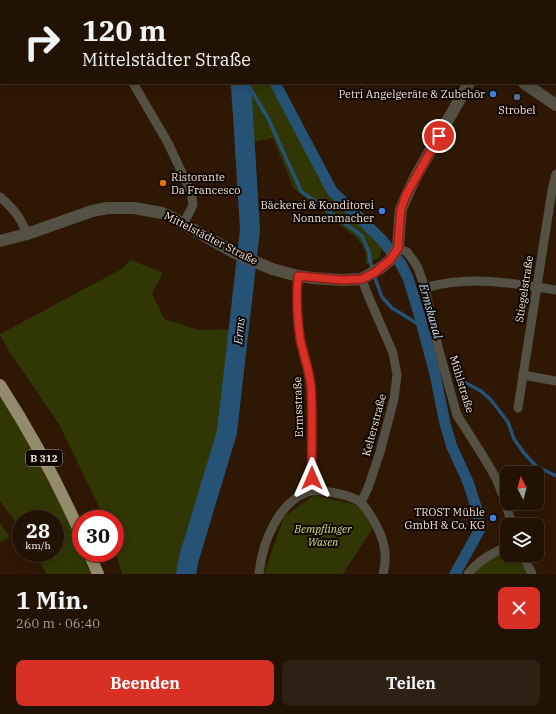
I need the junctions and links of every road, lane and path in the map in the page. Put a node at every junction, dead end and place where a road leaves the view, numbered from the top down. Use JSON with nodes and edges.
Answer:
{"nodes":[{"id":1,"x":134,"y":84,"type":"edge"},
{"id":2,"x":468,"y":84,"type":"edge"},
{"id":3,"x":528,"y":84,"type":"edge"},
{"id":4,"x":556,"y":105,"type":"edge"},
{"id":5,"x":556,"y":174,"type":"edge"},
{"id":6,"x":0,"y":197,"type":"edge"},
{"id":7,"x":184,"y":223,"type":"junction"},
{"id":8,"x":27,"y":234,"type":"junction"},
{"id":9,"x":0,"y":241,"type":"edge"},
{"id":10,"x":398,"y":248,"type":"junction"},
{"id":11,"x":298,"y":276,"type":"junction"},
{"id":12,"x":365,"y":278,"type":"junction"},
{"id":13,"x":537,"y":287,"type":"junction"},
{"id":14,"x":425,"y":288,"type":"junction"},
{"id":15,"x":556,"y":290,"type":"edge"},
{"id":16,"x":523,"y":375,"type":"junction"},
{"id":17,"x":556,"y":381,"type":"edge"},
{"id":18,"x":0,"y":385,"type":"edge"},
{"id":19,"x":518,"y":408,"type":"dead end"},
{"id":20,"x":312,"y":491,"type":"junction"},
{"id":21,"x":361,"y":502,"type":"junction"},
{"id":22,"x":72,"y":515,"type":"edge"},
{"id":23,"x":510,"y":518,"type":"edge"},
{"id":24,"x":500,"y":550,"type":"edge"},
{"id":25,"x":93,"y":562,"type":"edge"},
{"id":26,"x":526,"y":562,"type":"edge"},
{"id":27,"x":98,"y":574,"type":"edge"},
{"id":28,"x":259,"y":574,"type":"edge"},
{"id":29,"x":383,"y":574,"type":"edge"},
{"id":30,"x":468,"y":574,"type":"edge"},
{"id":31,"x":532,"y":574,"type":"edge"}],
"edges":[{"from":1,"to":7,"type":"street"},
{"from":2,"to":10,"type":"street"},
{"from":3,"to":4,"type":"street"},
{"from":5,"to":13,"type":"street","name":"Stiegelstraße"},
{"from":6,"to":8,"type":"street"},
{"from":7,"to":8,"type":"street","name":"Mittelstädter Straße"},
{"from":7,"to":11,"type":"street","name":"Mittelstädter Straße"},
{"from":8,"to":9,"type":"street","name":"Mittelstädter Straße"},
{"from":10,"to":12,"type":"street"},
{"from":10,"to":14,"type":"street","name":"Mühlstraße"},
{"from":11,"to":12,"type":"street","name":"Mittelstädter Straße"},
{"from":11,"to":20,"type":"street","name":"Ermsstraße"},
{"from":12,"to":21,"type":"street","name":"Kelterstraße"},
{"from":13,"to":14,"type":"street"},
{"from":13,"to":15,"type":"street"},
{"from":13,"to":16,"type":"street","name":"Stiegelstraße"},
{"from":14,"to":23,"type":"street","name":"Mühlstraße"},
{"from":16,"to":17,"type":"street"},
{"from":16,"to":19,"type":"street","name":"Stiegelstraße"},
{"from":18,"to":22,"type":"highway","number":"B 312"},
{"from":20,"to":21,"type":"street"},
{"from":20,"to":28,"type":"street"},
{"from":21,"to":29,"type":"street"},
{"from":24,"to":30,"type":"street"},
{"from":25,"to":27,"type":"highway"},
{"from":26,"to":31,"type":"street"}]}
